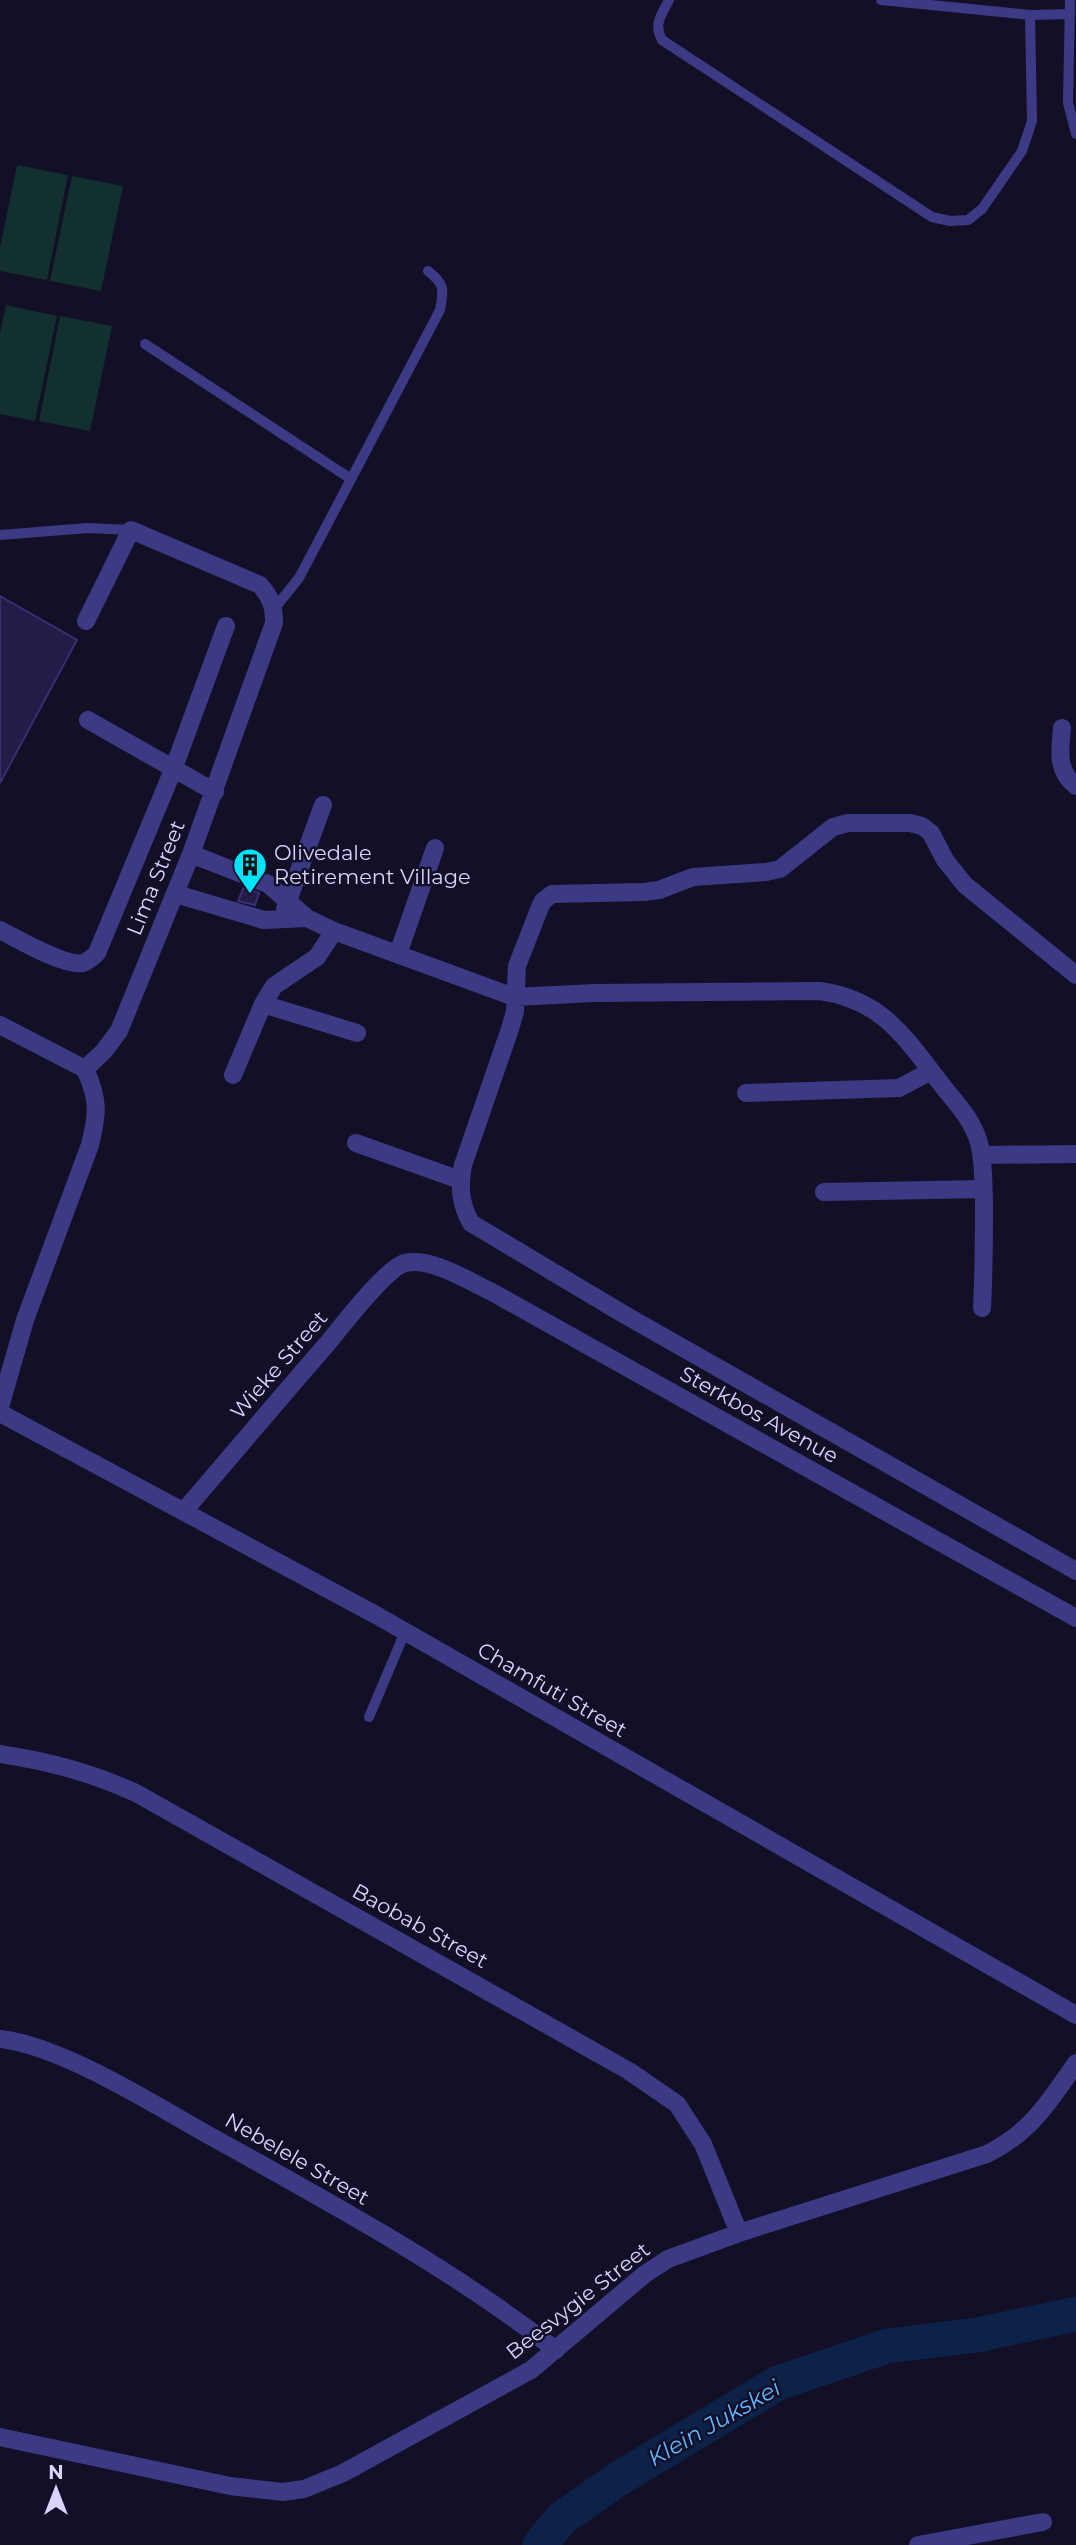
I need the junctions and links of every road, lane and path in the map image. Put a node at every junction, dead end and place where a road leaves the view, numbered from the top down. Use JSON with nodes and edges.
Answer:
{"nodes":[{"id":1,"x":669,"y":0,"type":"edge"},
{"id":2,"x":881,"y":0,"type":"edge"},
{"id":3,"x":1070,"y":0,"type":"edge"},
{"id":4,"x":1070,"y":14,"type":"junction"},
{"id":5,"x":1030,"y":15,"type":"junction"},
{"id":6,"x":1076,"y":134,"type":"edge"},
{"id":7,"x":428,"y":271,"type":"dead end"},
{"id":8,"x":145,"y":344,"type":"dead end"},
{"id":9,"x":351,"y":479,"type":"junction"},
{"id":10,"x":131,"y":530,"type":"junction"},
{"id":11,"x":0,"y":535,"type":"edge"},
{"id":12,"x":274,"y":608,"type":"junction"},
{"id":13,"x":86,"y":621,"type":"dead end"},
{"id":14,"x":226,"y":626,"type":"dead end"},
{"id":15,"x":88,"y":720,"type":"dead end"},
{"id":16,"x":1062,"y":728,"type":"dead end"},
{"id":17,"x":173,"y":770,"type":"junction"},
{"id":18,"x":1076,"y":786,"type":"edge"},
{"id":19,"x":215,"y":792,"type":"junction"},
{"id":20,"x":323,"y":805,"type":"dead end"},
{"id":21,"x":435,"y":848,"type":"dead end"},
{"id":22,"x":191,"y":854,"type":"junction"},
{"id":23,"x":176,"y":894,"type":"junction"},
{"id":24,"x":288,"y":900,"type":"junction"},
{"id":25,"x":282,"y":919,"type":"junction"},
{"id":26,"x":307,"y":919,"type":"junction"},
{"id":27,"x":0,"y":930,"type":"edge"},
{"id":28,"x":334,"y":931,"type":"junction"},
{"id":29,"x":398,"y":954,"type":"junction"},
{"id":30,"x":1076,"y":975,"type":"edge"},
{"id":31,"x":514,"y":997,"type":"junction"},
{"id":32,"x":263,"y":1004,"type":"junction"},
{"id":33,"x":0,"y":1025,"type":"edge"},
{"id":34,"x":357,"y":1033,"type":"dead end"},
{"id":35,"x":85,"y":1069,"type":"junction"},
{"id":36,"x":932,"y":1070,"type":"junction"},
{"id":37,"x":233,"y":1075,"type":"dead end"},
{"id":38,"x":746,"y":1093,"type":"dead end"},
{"id":39,"x":356,"y":1143,"type":"dead end"},
{"id":40,"x":1076,"y":1154,"type":"edge"},
{"id":41,"x":982,"y":1155,"type":"junction"},
{"id":42,"x":460,"y":1180,"type":"junction"},
{"id":43,"x":983,"y":1189,"type":"junction"},
{"id":44,"x":824,"y":1192,"type":"dead end"},
{"id":45,"x":416,"y":1262,"type":"joint"},
{"id":46,"x":982,"y":1308,"type":"dead end"},
{"id":47,"x":0,"y":1410,"type":"edge"},
{"id":48,"x":184,"y":1511,"type":"junction"},
{"id":49,"x":1076,"y":1571,"type":"edge"},
{"id":50,"x":1076,"y":1618,"type":"edge"},
{"id":51,"x":405,"y":1632,"type":"junction"},
{"id":52,"x":369,"y":1717,"type":"dead end"},
{"id":53,"x":0,"y":1755,"type":"edge"},
{"id":54,"x":1076,"y":2015,"type":"edge"},
{"id":55,"x":0,"y":2039,"type":"edge"},
{"id":56,"x":1076,"y":2063,"type":"edge"},
{"id":57,"x":739,"y":2233,"type":"junction"},
{"id":58,"x":556,"y":2350,"type":"junction"},
{"id":59,"x":0,"y":2437,"type":"edge"},
{"id":60,"x":1043,"y":2522,"type":"dead end"},
{"id":61,"x":918,"y":2545,"type":"edge"}],
"edges":[{"from":1,"to":5,"type":"lane"},
{"from":2,"to":5,"type":"lane"},
{"from":3,"to":4,"type":"lane"},
{"from":4,"to":5,"type":"lane"},
{"from":4,"to":6,"type":"lane"},
{"from":7,"to":9,"type":"lane"},
{"from":8,"to":9,"type":"lane"},
{"from":9,"to":12,"type":"lane"},
{"from":10,"to":11,"type":"lane"},
{"from":10,"to":12,"type":"street"},
{"from":10,"to":13,"type":"street"},
{"from":12,"to":19,"type":"street","name":"Lima Street"},
{"from":14,"to":17,"type":"street"},
{"from":15,"to":17,"type":"street"},
{"from":16,"to":18,"type":"street"},
{"from":17,"to":19,"type":"street"},
{"from":17,"to":27,"type":"street"},
{"from":19,"to":22,"type":"street","name":"Lima Street"},
{"from":20,"to":24,"type":"street"},
{"from":21,"to":29,"type":"street"},
{"from":22,"to":23,"type":"street","name":"Lima Street"},
{"from":22,"to":24,"type":"street"},
{"from":23,"to":25,"type":"street"},
{"from":23,"to":35,"type":"street","name":"Lima Street"},
{"from":24,"to":25,"type":"street"},
{"from":24,"to":26,"type":"street"},
{"from":25,"to":26,"type":"street"},
{"from":26,"to":28,"type":"street"},
{"from":28,"to":29,"type":"street"},
{"from":28,"to":32,"type":"street"},
{"from":29,"to":31,"type":"street"},
{"from":30,"to":31,"type":"street"},
{"from":31,"to":36,"type":"street"},
{"from":31,"to":42,"type":"street"},
{"from":32,"to":34,"type":"street"},
{"from":32,"to":37,"type":"street"},
{"from":33,"to":35,"type":"street"},
{"from":35,"to":47,"type":"street"},
{"from":36,"to":38,"type":"street"},
{"from":36,"to":41,"type":"street"},
{"from":39,"to":42,"type":"street"},
{"from":40,"to":41,"type":"street"},
{"from":41,"to":43,"type":"street"},
{"from":42,"to":49,"type":"street"},
{"from":43,"to":44,"type":"street"},
{"from":43,"to":46,"type":"street"},
{"from":45,"to":48,"type":"street","name":"Wieke Street"},
{"from":45,"to":50,"type":"street","name":"Sterkbos Avenue"},
{"from":47,"to":48,"type":"street","name":"Chamfuti Street"},
{"from":48,"to":51,"type":"street","name":"Chamfuti Street"},
{"from":51,"to":52,"type":"lane"},
{"from":51,"to":54,"type":"street","name":"Chamfuti Street"},
{"from":53,"to":57,"type":"street","name":"Baobab Street"},
{"from":55,"to":58,"type":"street","name":"Nebelele Street"},
{"from":56,"to":57,"type":"street","name":"Beesvygie Street"},
{"from":57,"to":58,"type":"street","name":"Beesvygie Street"},
{"from":58,"to":59,"type":"street","name":"Beesvygie Street"},
{"from":60,"to":61,"type":"street"}]}
